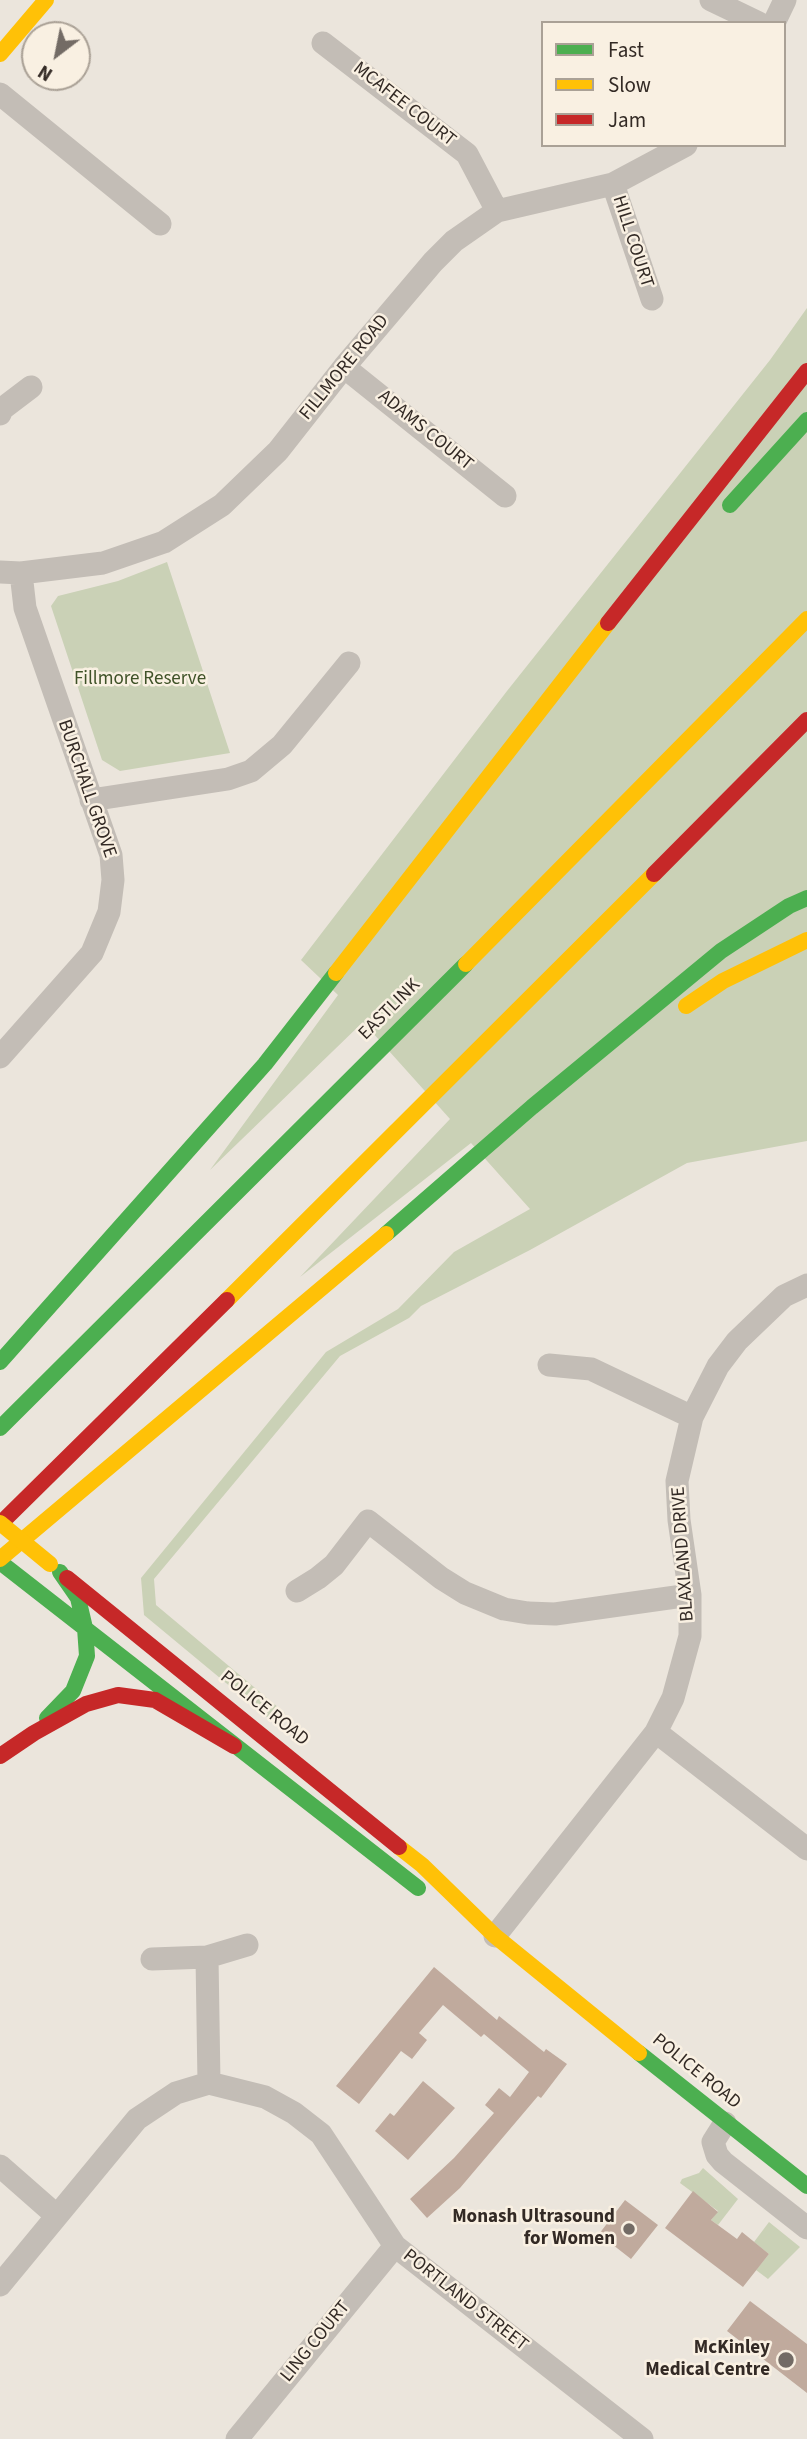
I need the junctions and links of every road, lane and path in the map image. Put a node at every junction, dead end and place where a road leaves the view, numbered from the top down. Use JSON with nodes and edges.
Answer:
{"nodes":[{"id":1,"x":46,"y":0,"type":"edge"},
{"id":2,"x":711,"y":0,"type":"edge"},
{"id":3,"x":785,"y":0,"type":"edge"},
{"id":4,"x":755,"y":21,"type":"edge"},
{"id":5,"x":775,"y":21,"type":"edge"},
{"id":6,"x":323,"y":43,"type":"dead end"},
{"id":7,"x":0,"y":54,"type":"edge"},
{"id":8,"x":0,"y":93,"type":"edge"},
{"id":9,"x":683,"y":147,"type":"edge"},
{"id":10,"x":613,"y":184,"type":"junction"},
{"id":11,"x":497,"y":211,"type":"junction"},
{"id":12,"x":160,"y":224,"type":"dead end"},
{"id":13,"x":652,"y":299,"type":"dead end"},
{"id":14,"x":344,"y":367,"type":"junction"},
{"id":15,"x":807,"y":371,"type":"edge"},
{"id":16,"x":31,"y":387,"type":"dead end"},
{"id":17,"x":0,"y":414,"type":"edge"},
{"id":18,"x":807,"y":420,"type":"edge"},
{"id":19,"x":505,"y":496,"type":"dead end"},
{"id":20,"x":717,"y":519,"type":"dead end"},
{"id":21,"x":669,"y":571,"type":"dead end"},
{"id":22,"x":11,"y":572,"type":"edge"},
{"id":23,"x":807,"y":619,"type":"edge"},
{"id":24,"x":349,"y":663,"type":"dead end"},
{"id":25,"x":807,"y":720,"type":"edge"},
{"id":26,"x":474,"y":795,"type":"junction"},
{"id":27,"x":91,"y":800,"type":"junction"},
{"id":28,"x":807,"y":898,"type":"edge"},
{"id":29,"x":807,"y":940,"type":"edge"},
{"id":30,"x":678,"y":1011,"type":"dead end"},
{"id":31,"x":656,"y":1026,"type":"dead end"},
{"id":32,"x":0,"y":1057,"type":"edge"},
{"id":33,"x":532,"y":1107,"type":"junction"},
{"id":34,"x":807,"y":1285,"type":"edge"},
{"id":35,"x":0,"y":1362,"type":"edge"},
{"id":36,"x":549,"y":1365,"type":"dead end"},
{"id":37,"x":692,"y":1418,"type":"junction"},
{"id":38,"x":0,"y":1428,"type":"edge"},
{"id":39,"x":0,"y":1524,"type":"edge"},
{"id":40,"x":0,"y":1561,"type":"edge"},
{"id":41,"x":55,"y":1568,"type":"junction"},
{"id":42,"x":297,"y":1591,"type":"dead end"},
{"id":43,"x":690,"y":1595,"type":"junction"},
{"id":44,"x":85,"y":1628,"type":"junction"},
{"id":45,"x":34,"y":1732,"type":"junction"},
{"id":46,"x":656,"y":1732,"type":"junction"},
{"id":47,"x":234,"y":1746,"type":"junction"},
{"id":48,"x":0,"y":1756,"type":"edge"},
{"id":49,"x":807,"y":1849,"type":"edge"},
{"id":50,"x":495,"y":1936,"type":"junction"},
{"id":51,"x":247,"y":1945,"type":"dead end"},
{"id":52,"x":207,"y":1957,"type":"junction"},
{"id":53,"x":152,"y":1959,"type":"dead end"},
{"id":54,"x":209,"y":2083,"type":"junction"},
{"id":55,"x":724,"y":2123,"type":"junction"},
{"id":56,"x":0,"y":2166,"type":"edge"},
{"id":57,"x":807,"y":2186,"type":"edge"},
{"id":58,"x":57,"y":2216,"type":"junction"},
{"id":59,"x":807,"y":2228,"type":"edge"},
{"id":60,"x":394,"y":2246,"type":"junction"},
{"id":61,"x":0,"y":2286,"type":"edge"},
{"id":62,"x":237,"y":2439,"type":"edge"},
{"id":63,"x":642,"y":2439,"type":"edge"}],
"edges":[{"from":1,"to":7,"type":"main road"},
{"from":2,"to":4,"type":"street"},
{"from":3,"to":5,"type":"street"},
{"from":6,"to":11,"type":"street","name":"MCAFEE COURT"},
{"from":8,"to":12,"type":"street"},
{"from":9,"to":10,"type":"street","name":"FILLMORE ROAD"},
{"from":10,"to":11,"type":"street","name":"FILLMORE ROAD"},
{"from":10,"to":13,"type":"street","name":"HILL COURT"},
{"from":11,"to":14,"type":"street","name":"FILLMORE ROAD"},
{"from":14,"to":19,"type":"street","name":"ADAMS COURT"},
{"from":14,"to":22,"type":"street","name":"FILLMORE ROAD"},
{"from":15,"to":26,"type":"main road"},
{"from":16,"to":17,"type":"street"},
{"from":18,"to":20,"type":"main road"},
{"from":21,"to":26,"type":"main road"},
{"from":22,"to":27,"type":"street","name":"BURCHALL GROVE"},
{"from":23,"to":38,"type":"main road","name":"EASTLINK"},
{"from":24,"to":27,"type":"street"},
{"from":25,"to":39,"type":"main road"},
{"from":26,"to":35,"type":"main road"},
{"from":27,"to":32,"type":"street","name":"BURCHALL GROVE"},
{"from":28,"to":33,"type":"main road"},
{"from":29,"to":30,"type":"main road"},
{"from":31,"to":33,"type":"main road"},
{"from":33,"to":40,"type":"main road"},
{"from":34,"to":37,"type":"street","name":"BLAXLAND DRIVE"},
{"from":36,"to":37,"type":"street"},
{"from":37,"to":43,"type":"street","name":"BLAXLAND DRIVE"},
{"from":39,"to":41,"type":"main road","name":"POLICE ROAD","bridge":true},
{"from":40,"to":44,"type":"main road","name":"POLICE ROAD"},
{"from":41,"to":44,"type":"main road"},
{"from":41,"to":50,"type":"main road","name":"POLICE ROAD"},
{"from":42,"to":43,"type":"street"},
{"from":43,"to":46,"type":"street","name":"BLAXLAND DRIVE"},
{"from":44,"to":45,"type":"main road"},
{"from":44,"to":47,"type":"main road","name":"POLICE ROAD"},
{"from":45,"to":47,"type":"main road"},
{"from":45,"to":48,"type":"main road"},
{"from":46,"to":49,"type":"street"},
{"from":46,"to":50,"type":"street","name":"BLAXLAND DRIVE"},
{"from":47,"to":50,"type":"main road","name":"POLICE ROAD"},
{"from":50,"to":55,"type":"main road","name":"POLICE ROAD"},
{"from":51,"to":52,"type":"street"},
{"from":52,"to":53,"type":"street"},
{"from":52,"to":54,"type":"street"},
{"from":54,"to":58,"type":"street"},
{"from":54,"to":60,"type":"street","name":"PORTLAND STREET"},
{"from":55,"to":57,"type":"main road","name":"POLICE ROAD"},
{"from":55,"to":59,"type":"street"},
{"from":56,"to":58,"type":"street"},
{"from":58,"to":61,"type":"street"},
{"from":60,"to":62,"type":"street","name":"LING COURT"},
{"from":60,"to":63,"type":"street","name":"PORTLAND STREET"}]}
